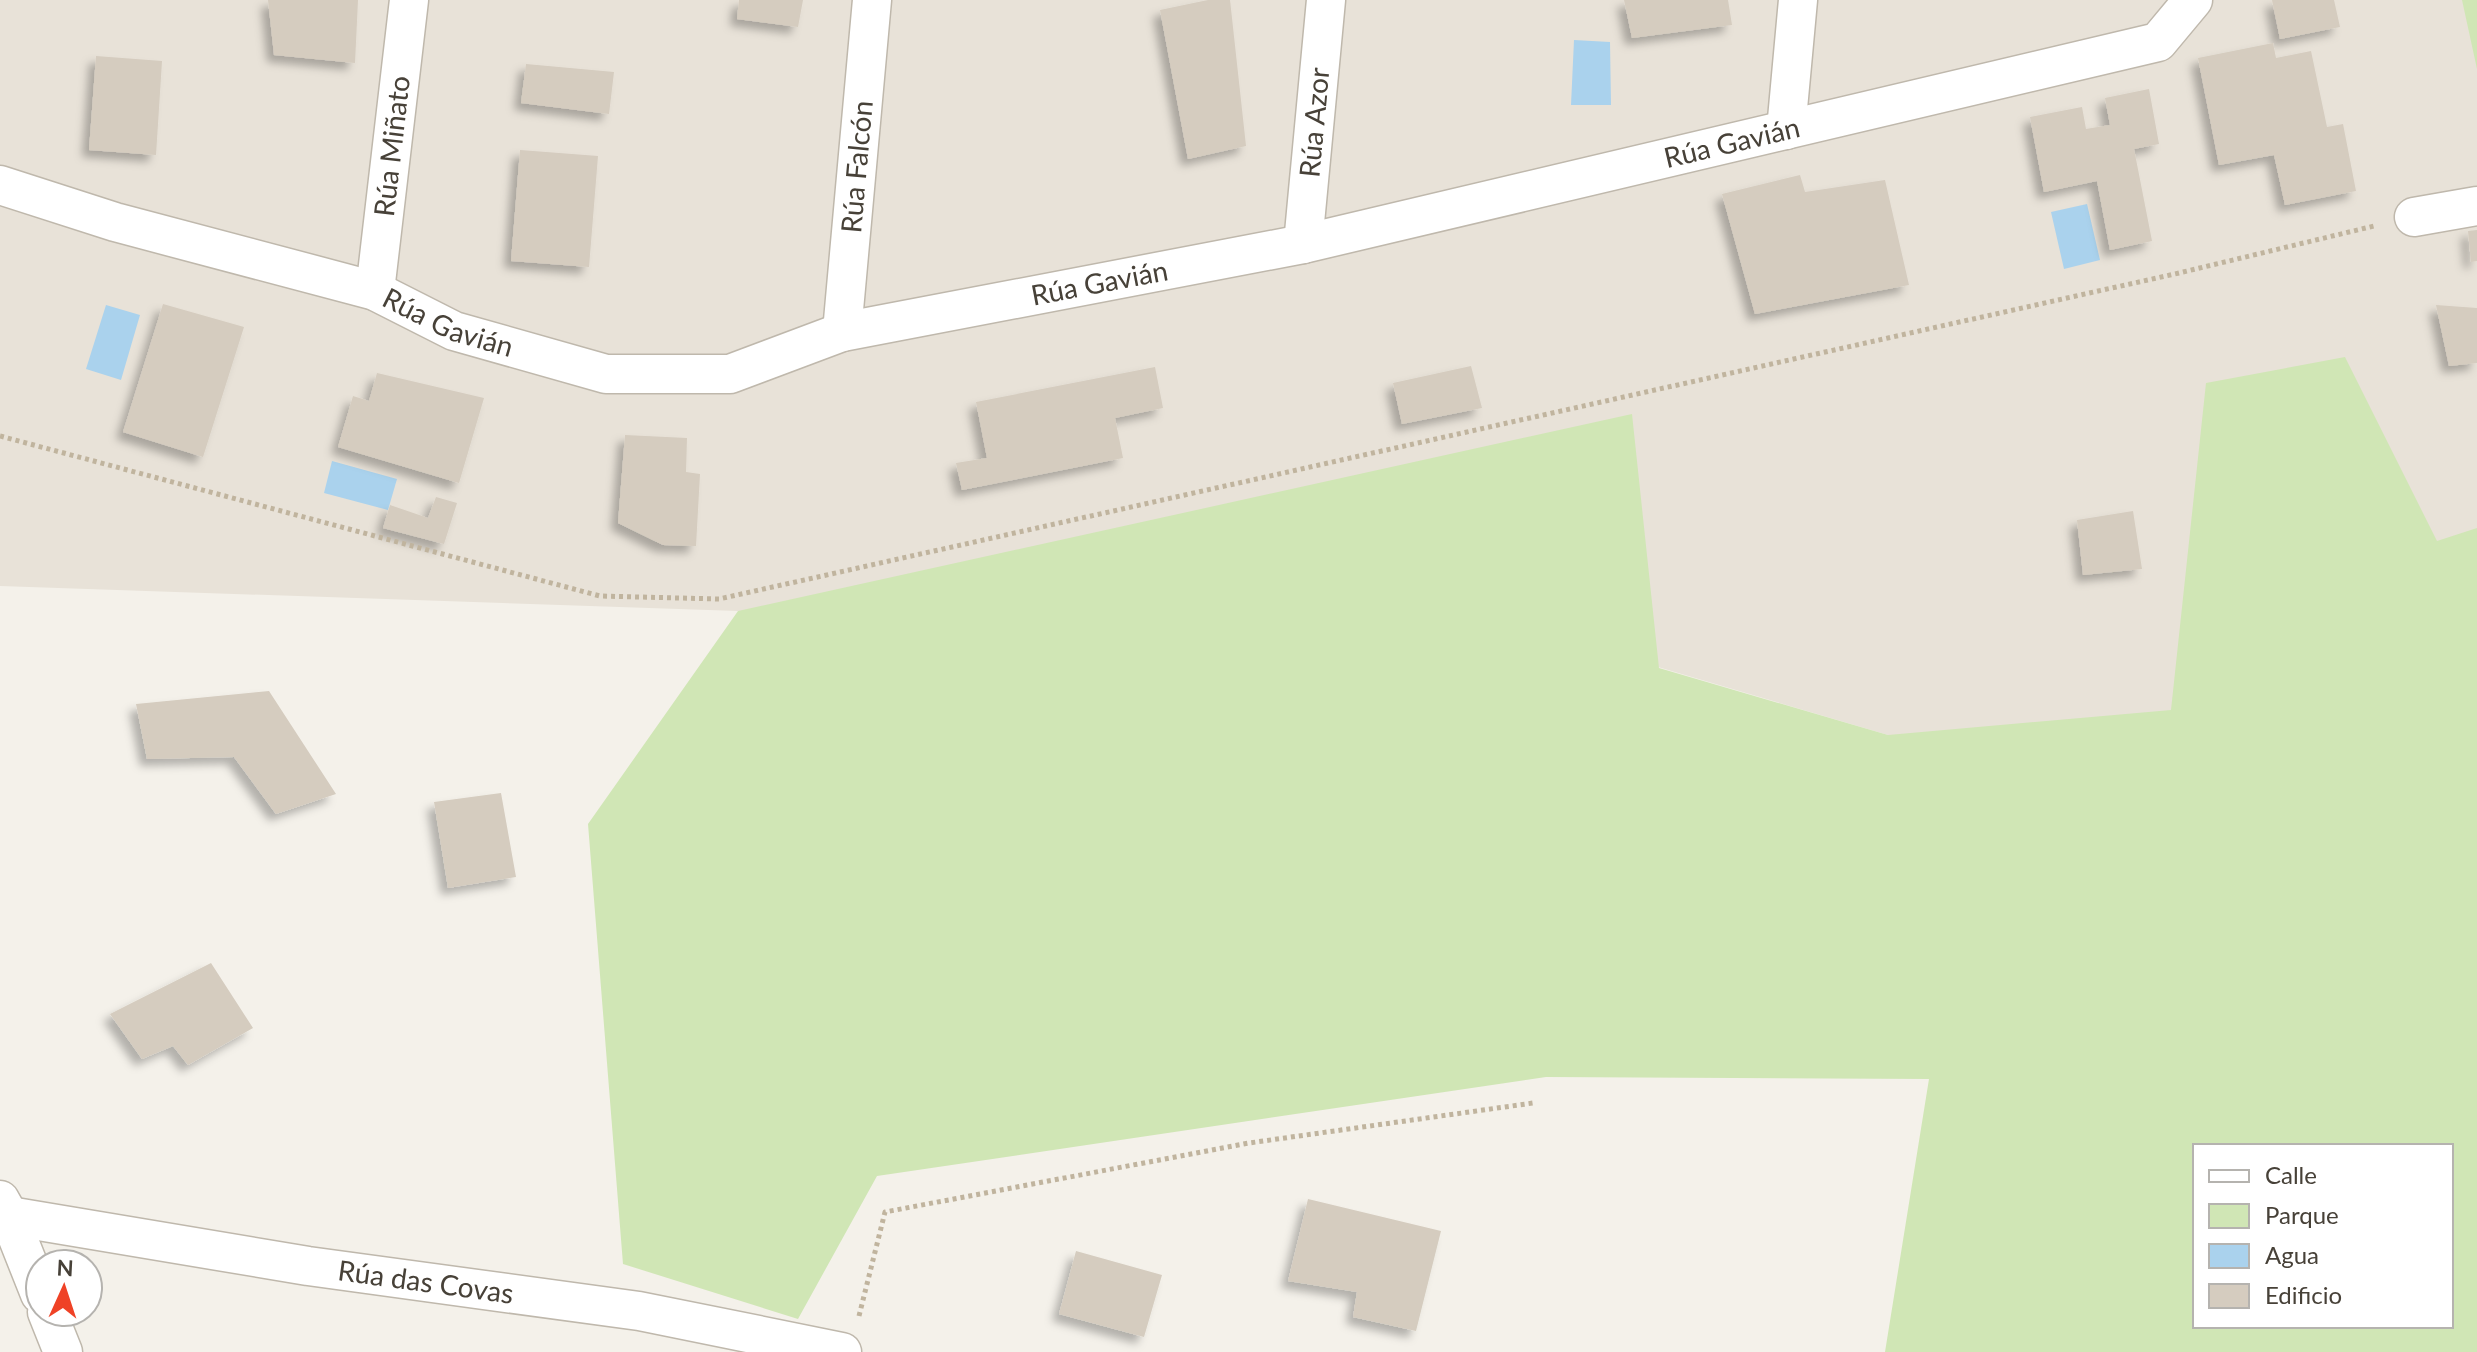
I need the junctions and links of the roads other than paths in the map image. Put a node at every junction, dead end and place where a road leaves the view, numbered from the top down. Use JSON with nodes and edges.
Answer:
{"nodes":[{"id":1,"x":409,"y":0,"type":"edge"},
{"id":2,"x":872,"y":0,"type":"edge"},
{"id":3,"x":1326,"y":0,"type":"edge"},
{"id":4,"x":1798,"y":0,"type":"edge"},
{"id":5,"x":2193,"y":0,"type":"edge"},
{"id":6,"x":1786,"y":130,"type":"junction"},
{"id":7,"x":0,"y":185,"type":"edge"},
{"id":8,"x":2477,"y":206,"type":"edge"},
{"id":9,"x":2414,"y":217,"type":"road end"},
{"id":10,"x":1303,"y":244,"type":"junction"},
{"id":11,"x":375,"y":291,"type":"junction"},
{"id":12,"x":842,"y":332,"type":"junction"},
{"id":13,"x":5,"y":1208,"type":"edge"},
{"id":14,"x":24,"y":1255,"type":"edge"},
{"id":15,"x":53,"y":1328,"type":"edge"},
{"id":16,"x":850,"y":1338,"type":"edge"},
{"id":17,"x":63,"y":1352,"type":"edge"}],
"edges":[{"from":1,"to":11,"type":"street","name":"Rúa Miñato"},
{"from":2,"to":12,"type":"street","name":"Rúa Falcón"},
{"from":3,"to":10,"type":"street","name":"Rúa Azor"},
{"from":4,"to":6,"type":"street"},
{"from":5,"to":6,"type":"street","name":"Rúa Gavián"},
{"from":6,"to":10,"type":"street","name":"Rúa Gavián"},
{"from":7,"to":11,"type":"street","name":"Rúa Gavián"},
{"from":8,"to":9,"type":"street"},
{"from":10,"to":12,"type":"street","name":"Rúa Gavián"},
{"from":11,"to":12,"type":"street","name":"Rúa Gavián"},
{"from":13,"to":14,"type":"street"},
{"from":13,"to":16,"type":"street","name":"Rúa das Covas"},
{"from":15,"to":17,"type":"street"}]}
